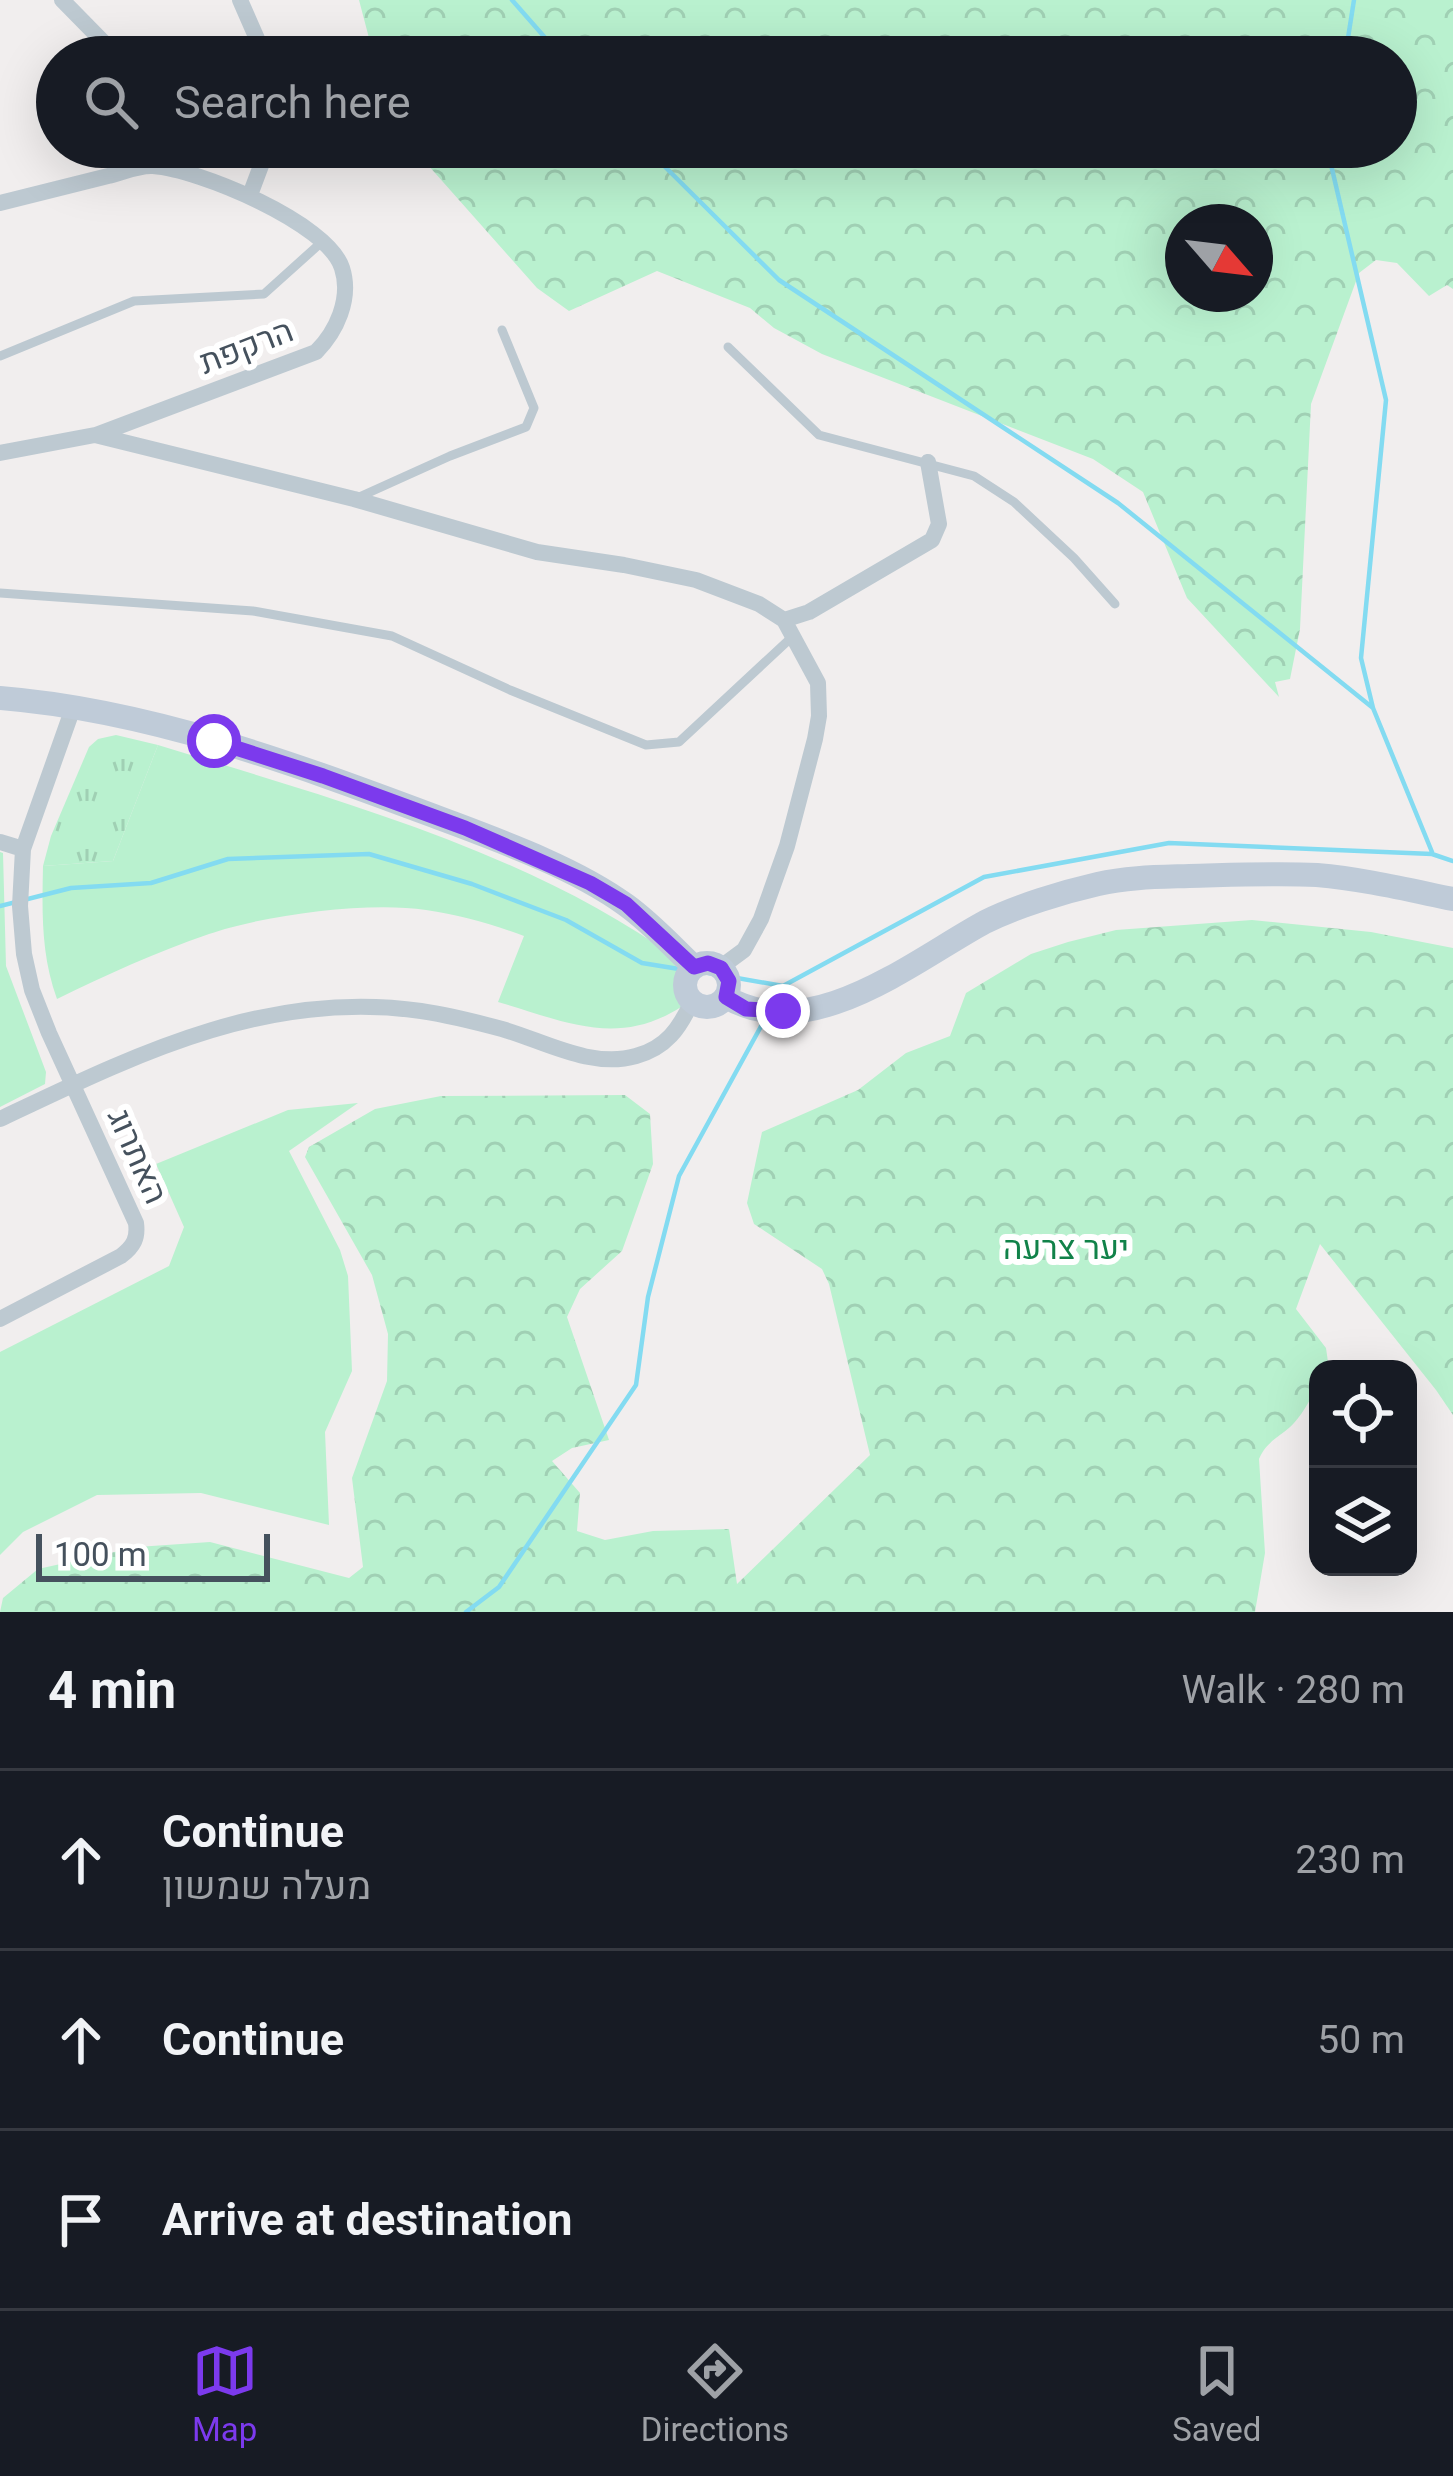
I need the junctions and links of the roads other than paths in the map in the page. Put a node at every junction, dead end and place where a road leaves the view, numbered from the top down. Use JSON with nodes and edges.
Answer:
{"nodes":[{"id":1,"x":62,"y":0,"type":"edge"},
{"id":2,"x":240,"y":0,"type":"edge"},
{"id":3,"x":97,"y":36,"type":"edge"},
{"id":4,"x":256,"y":36,"type":"edge"},
{"id":5,"x":110,"y":168,"type":"edge"},
{"id":6,"x":172,"y":168,"type":"edge"},
{"id":7,"x":260,"y":168,"type":"edge"},
{"id":8,"x":250,"y":195,"type":"junction"},
{"id":9,"x":0,"y":203,"type":"edge"},
{"id":10,"x":324,"y":240,"type":"junction"},
{"id":11,"x":502,"y":330,"type":"dead end"},
{"id":12,"x":728,"y":347,"type":"dead end"},
{"id":13,"x":0,"y":356,"type":"edge"},
{"id":14,"x":95,"y":435,"type":"junction"},
{"id":15,"x":0,"y":453,"type":"edge"},
{"id":16,"x":928,"y":462,"type":"junction"},
{"id":17,"x":354,"y":499,"type":"junction"},
{"id":18,"x":0,"y":593,"type":"edge"},
{"id":19,"x":1115,"y":604,"type":"dead end"},
{"id":20,"x":789,"y":628,"type":"junction"},
{"id":21,"x":0,"y":698,"type":"edge"},
{"id":22,"x":73,"y":708,"type":"junction"},
{"id":23,"x":0,"y":842,"type":"edge"},
{"id":24,"x":23,"y":849,"type":"junction"},
{"id":25,"x":1453,"y":899,"type":"edge"},
{"id":26,"x":694,"y":967,"type":"junction"},
{"id":27,"x":721,"y":968,"type":"junction"},
{"id":28,"x":726,"y":997,"type":"junction"},
{"id":29,"x":692,"y":1001,"type":"junction"},
{"id":30,"x":73,"y":1084,"type":"junction"},
{"id":31,"x":0,"y":1120,"type":"edge"},
{"id":32,"x":0,"y":1318,"type":"edge"}],
"edges":[{"from":1,"to":3,"type":"street"},
{"from":2,"to":4,"type":"street"},
{"from":5,"to":9,"type":"street"},
{"from":6,"to":8,"type":"street"},
{"from":7,"to":8,"type":"street"},
{"from":8,"to":10,"type":"street"},
{"from":10,"to":13,"type":"lane"},
{"from":10,"to":14,"type":"street","name":"הרקפת"},
{"from":11,"to":17,"type":"lane"},
{"from":12,"to":16,"type":"lane"},
{"from":14,"to":15,"type":"street"},
{"from":14,"to":17,"type":"street"},
{"from":16,"to":19,"type":"lane"},
{"from":16,"to":20,"type":"street"},
{"from":17,"to":20,"type":"street"},
{"from":18,"to":20,"type":"lane"},
{"from":20,"to":27,"type":"street"},
{"from":21,"to":22,"type":"main road"},
{"from":22,"to":24,"type":"street"},
{"from":22,"to":26,"type":"main road"},
{"from":23,"to":24,"type":"street"},
{"from":24,"to":30,"type":"street"},
{"from":25,"to":28,"type":"main road"},
{"from":26,"to":27,"type":"main road"},
{"from":26,"to":29,"type":"main road"},
{"from":27,"to":28,"type":"main road"},
{"from":28,"to":29,"type":"main road"},
{"from":29,"to":30,"type":"street"},
{"from":30,"to":31,"type":"street"},
{"from":30,"to":32,"type":"street","name":"האתרוג"}]}
